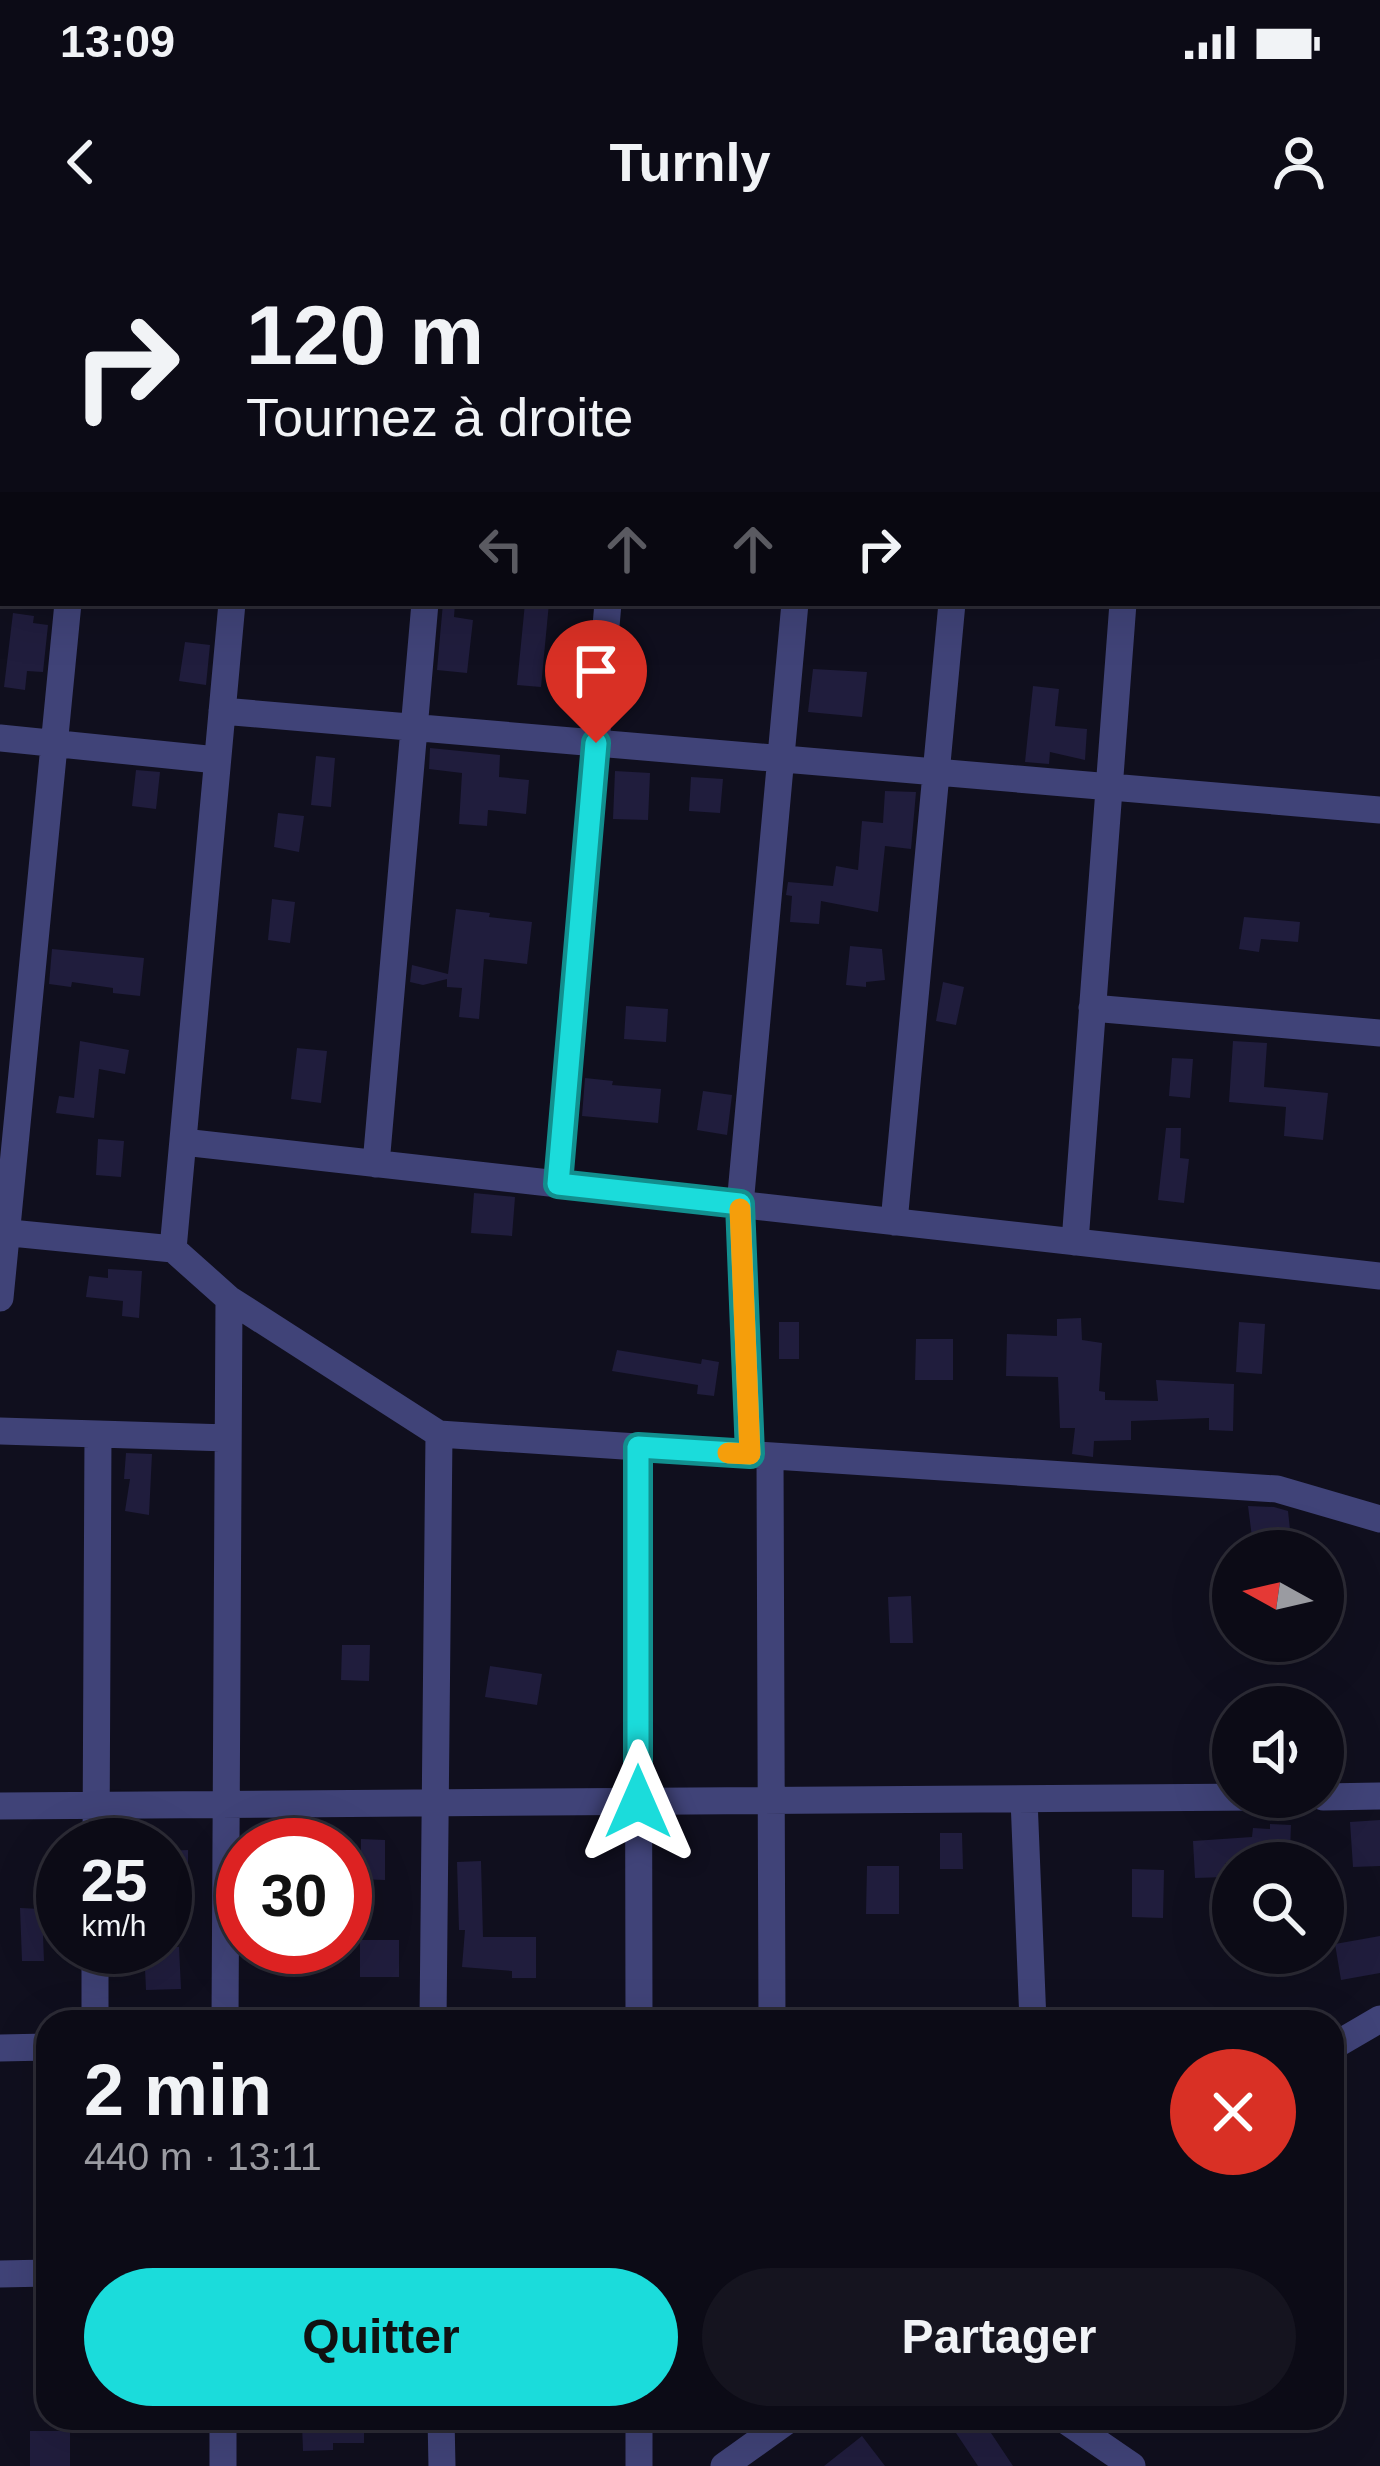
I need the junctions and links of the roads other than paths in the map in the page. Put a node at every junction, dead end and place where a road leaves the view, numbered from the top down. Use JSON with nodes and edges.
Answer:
{"nodes":[{"id":1,"x":68,"y":606,"type":"edge"},
{"id":2,"x":232,"y":606,"type":"edge"},
{"id":3,"x":425,"y":606,"type":"edge"},
{"id":4,"x":608,"y":606,"type":"edge"},
{"id":5,"x":795,"y":606,"type":"edge"},
{"id":6,"x":952,"y":606,"type":"edge"},
{"id":7,"x":1123,"y":606,"type":"edge"},
{"id":8,"x":222,"y":711,"type":"junction"},
{"id":9,"x":414,"y":728,"type":"junction"},
{"id":10,"x":0,"y":739,"type":"edge"},
{"id":11,"x":596,"y":743,"type":"junction"},
{"id":12,"x":54,"y":744,"type":"junction"},
{"id":13,"x":781,"y":759,"type":"junction"},
{"id":14,"x":218,"y":760,"type":"junction"},
{"id":15,"x":936,"y":772,"type":"junction"},
{"id":16,"x":1109,"y":787,"type":"junction"},
{"id":17,"x":1380,"y":810,"type":"edge"},
{"id":18,"x":1093,"y":1008,"type":"junction"},
{"id":19,"x":1380,"y":1033,"type":"edge"},
{"id":20,"x":183,"y":1142,"type":"junction"},
{"id":21,"x":376,"y":1164,"type":"junction"},
{"id":22,"x":558,"y":1184,"type":"junction"},
{"id":23,"x":740,"y":1204,"type":"junction"},
{"id":24,"x":894,"y":1222,"type":"junction"},
{"id":25,"x":3,"y":1233,"type":"edge"},
{"id":26,"x":1075,"y":1242,"type":"junction"},
{"id":27,"x":173,"y":1249,"type":"junction"},
{"id":28,"x":1380,"y":1276,"type":"edge"},
{"id":29,"x":0,"y":1298,"type":"edge"},
{"id":30,"x":229,"y":1299,"type":"junction"},
{"id":31,"x":0,"y":1431,"type":"edge"},
{"id":32,"x":98,"y":1434,"type":"junction"},
{"id":33,"x":440,"y":1434,"type":"junction"},
{"id":34,"x":228,"y":1438,"type":"junction"},
{"id":35,"x":638,"y":1447,"type":"junction"},
{"id":36,"x":760,"y":1455,"type":"junction"},
{"id":37,"x":1380,"y":1519,"type":"edge"},
{"id":38,"x":1344,"y":1796,"type":"edge"},
{"id":39,"x":1379,"y":1796,"type":"edge"},
{"id":40,"x":1212,"y":1797,"type":"edge"},
{"id":41,"x":1024,"y":1798,"type":"junction"},
{"id":42,"x":771,"y":1801,"type":"junction"},
{"id":43,"x":638,"y":1802,"type":"junction"},
{"id":44,"x":436,"y":1803,"type":"junction"},
{"id":45,"x":226,"y":1804,"type":"junction"},
{"id":46,"x":96,"y":1805,"type":"junction"},
{"id":47,"x":0,"y":1806,"type":"edge"},
{"id":48,"x":96,"y":1818,"type":"edge"},
{"id":49,"x":95,"y":1974,"type":"edge"},
{"id":50,"x":95,"y":2010,"type":"edge"},
{"id":51,"x":225,"y":2010,"type":"edge"},
{"id":52,"x":434,"y":2010,"type":"edge"},
{"id":53,"x":639,"y":2010,"type":"edge"},
{"id":54,"x":772,"y":2010,"type":"edge"},
{"id":55,"x":1033,"y":2010,"type":"edge"},
{"id":56,"x":1380,"y":2019,"type":"edge"},
{"id":57,"x":1344,"y":2040,"type":"edge"},
{"id":58,"x":36,"y":2047,"type":"edge"},
{"id":59,"x":0,"y":2048,"type":"edge"},
{"id":60,"x":36,"y":2273,"type":"edge"},
{"id":61,"x":0,"y":2274,"type":"edge"},
{"id":62,"x":223,"y":2430,"type":"edge"},
{"id":63,"x":441,"y":2430,"type":"edge"},
{"id":64,"x":639,"y":2430,"type":"edge"},
{"id":65,"x":770,"y":2430,"type":"edge"},
{"id":66,"x":1080,"y":2430,"type":"edge"},
{"id":67,"x":223,"y":2466,"type":"edge"},
{"id":68,"x":442,"y":2466,"type":"edge"},
{"id":69,"x":639,"y":2466,"type":"edge"},
{"id":70,"x":724,"y":2466,"type":"edge"},
{"id":71,"x":1132,"y":2466,"type":"edge"}],
"edges":[{"from":1,"to":12,"type":"street"},
{"from":2,"to":8,"type":"street"},
{"from":3,"to":9,"type":"street"},
{"from":4,"to":11,"type":"street"},
{"from":5,"to":13,"type":"street"},
{"from":6,"to":15,"type":"street"},
{"from":7,"to":16,"type":"street"},
{"from":8,"to":9,"type":"street"},
{"from":8,"to":14,"type":"street"},
{"from":9,"to":11,"type":"street"},
{"from":9,"to":21,"type":"street"},
{"from":10,"to":12,"type":"street"},
{"from":11,"to":13,"type":"street"},
{"from":11,"to":22,"type":"street"},
{"from":12,"to":14,"type":"street"},
{"from":12,"to":25,"type":"street"},
{"from":13,"to":15,"type":"street"},
{"from":13,"to":23,"type":"street"},
{"from":14,"to":20,"type":"street"},
{"from":15,"to":16,"type":"street"},
{"from":15,"to":24,"type":"street"},
{"from":16,"to":17,"type":"street"},
{"from":16,"to":18,"type":"street"},
{"from":18,"to":19,"type":"street"},
{"from":18,"to":26,"type":"street"},
{"from":20,"to":21,"type":"street"},
{"from":20,"to":27,"type":"street"},
{"from":21,"to":22,"type":"street"},
{"from":22,"to":23,"type":"street"},
{"from":23,"to":24,"type":"street"},
{"from":23,"to":36,"type":"street"},
{"from":24,"to":26,"type":"street"},
{"from":25,"to":27,"type":"street"},
{"from":25,"to":29,"type":"street"},
{"from":26,"to":28,"type":"street"},
{"from":27,"to":30,"type":"street"},
{"from":30,"to":33,"type":"street"},
{"from":30,"to":34,"type":"street"},
{"from":31,"to":32,"type":"street"},
{"from":32,"to":34,"type":"street"},
{"from":32,"to":46,"type":"street"},
{"from":33,"to":35,"type":"street"},
{"from":33,"to":44,"type":"street"},
{"from":34,"to":45,"type":"street"},
{"from":35,"to":36,"type":"street"},
{"from":35,"to":43,"type":"street"},
{"from":36,"to":37,"type":"street"},
{"from":36,"to":42,"type":"street"},
{"from":38,"to":39,"type":"street"},
{"from":40,"to":41,"type":"street"},
{"from":41,"to":42,"type":"street"},
{"from":41,"to":55,"type":"street"},
{"from":42,"to":43,"type":"street"},
{"from":42,"to":54,"type":"street"},
{"from":43,"to":44,"type":"street"},
{"from":43,"to":53,"type":"street"},
{"from":44,"to":45,"type":"street"},
{"from":44,"to":52,"type":"street"},
{"from":45,"to":46,"type":"street"},
{"from":45,"to":51,"type":"street"},
{"from":46,"to":47,"type":"street"},
{"from":46,"to":48,"type":"street"},
{"from":49,"to":50,"type":"street"},
{"from":56,"to":57,"type":"street"},
{"from":58,"to":59,"type":"street"},
{"from":60,"to":61,"type":"street"},
{"from":62,"to":67,"type":"street"},
{"from":63,"to":68,"type":"street"},
{"from":64,"to":69,"type":"street"},
{"from":65,"to":70,"type":"street"},
{"from":66,"to":71,"type":"street"}]}
